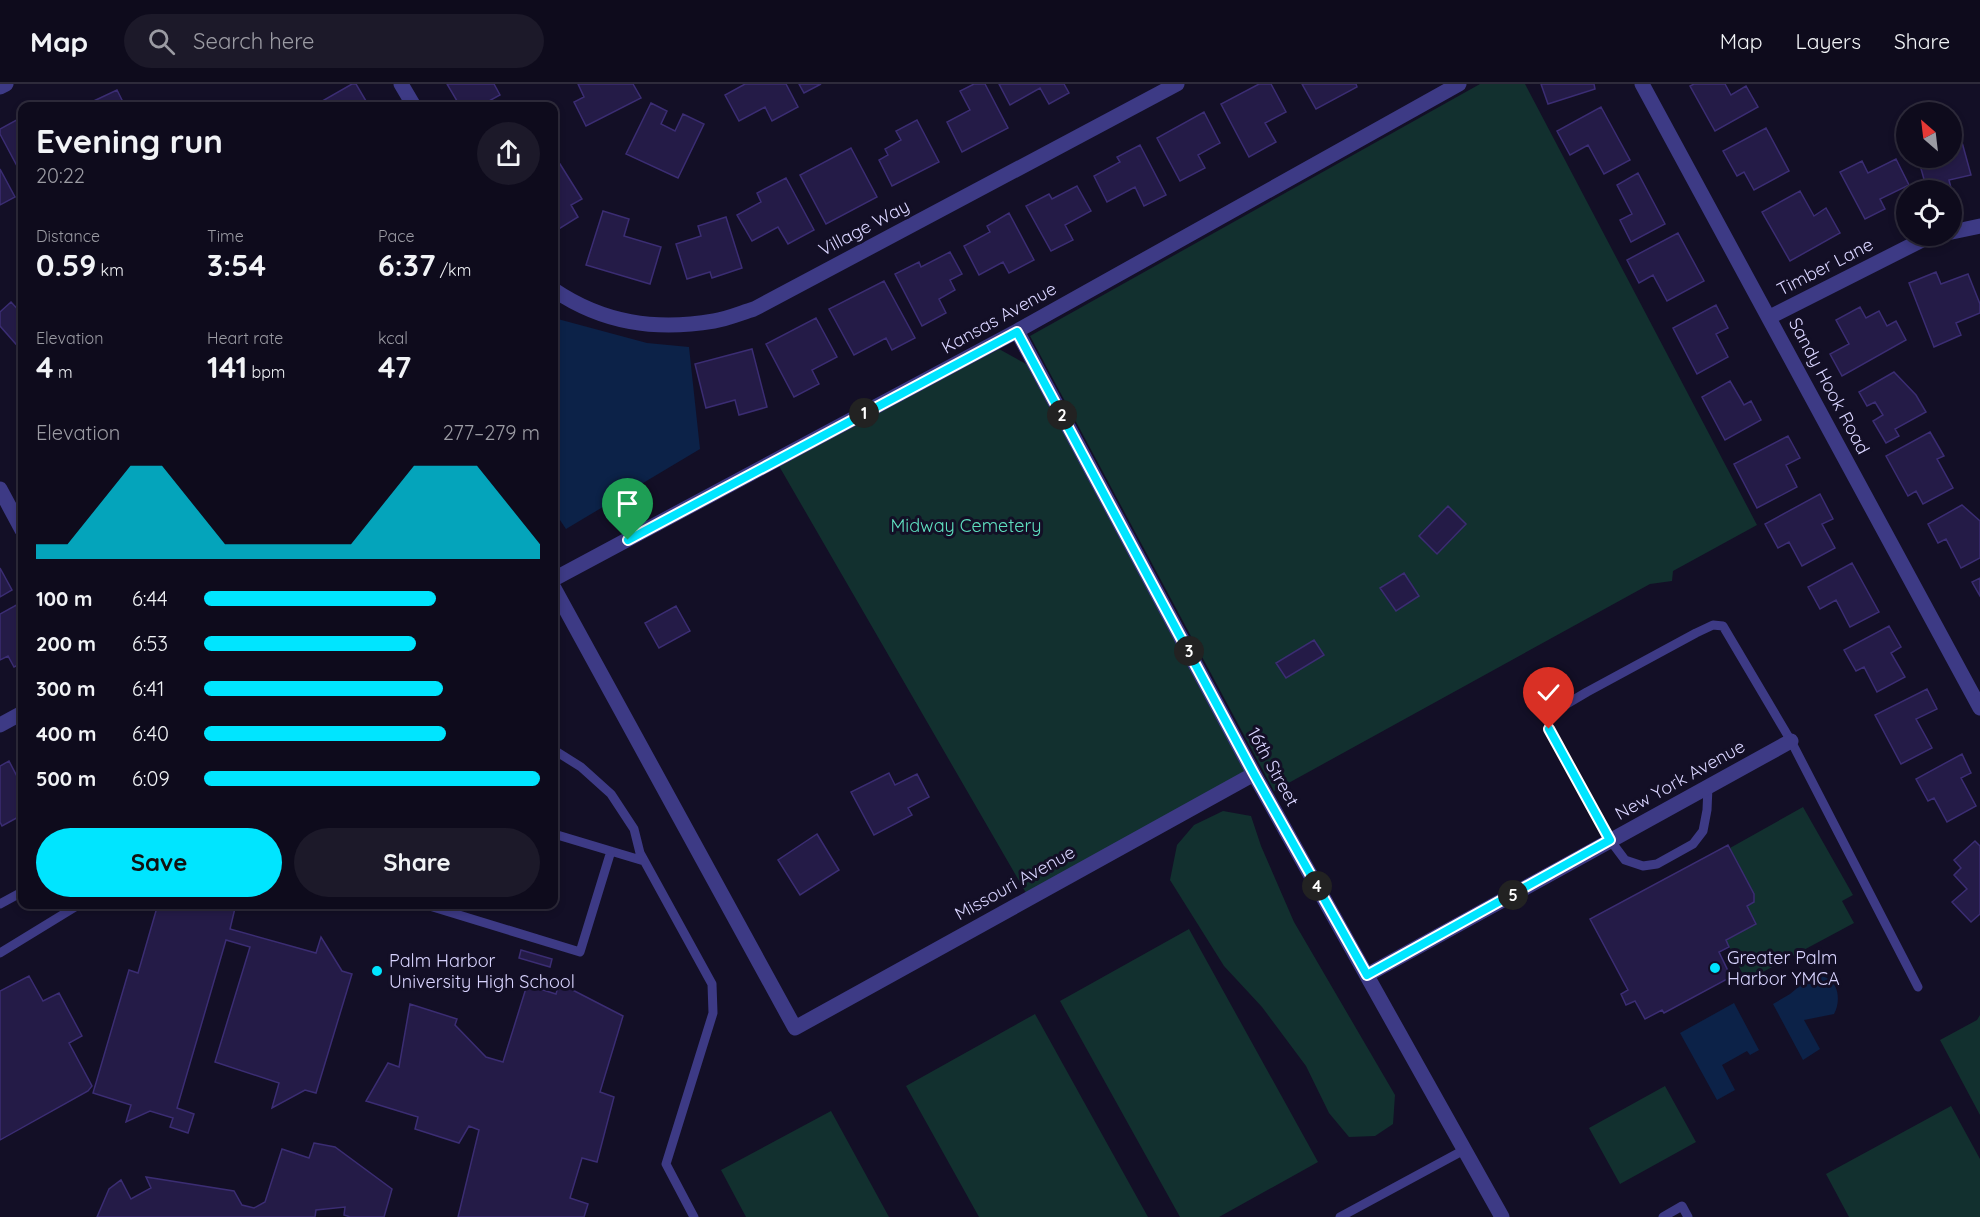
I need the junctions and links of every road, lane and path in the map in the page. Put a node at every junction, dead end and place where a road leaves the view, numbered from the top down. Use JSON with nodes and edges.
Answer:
{"nodes":[{"id":1,"x":6,"y":84,"type":"edge"},
{"id":2,"x":401,"y":84,"type":"edge"},
{"id":3,"x":1177,"y":84,"type":"edge"},
{"id":4,"x":1459,"y":84,"type":"edge"},
{"id":5,"x":1642,"y":84,"type":"edge"},
{"id":6,"x":0,"y":87,"type":"edge"},
{"id":7,"x":412,"y":102,"type":"edge"},
{"id":8,"x":1980,"y":226,"type":"edge"},
{"id":9,"x":1962,"y":230,"type":"edge"},
{"id":10,"x":1910,"y":246,"type":"edge"},
{"id":11,"x":558,"y":292,"type":"edge"},
{"id":12,"x":1770,"y":317,"type":"junction"},
{"id":13,"x":1017,"y":332,"type":"junction"},
{"id":14,"x":0,"y":489,"type":"edge"},
{"id":15,"x":18,"y":523,"type":"edge"},
{"id":16,"x":558,"y":577,"type":"edge"},
{"id":17,"x":558,"y":595,"type":"edge"},
{"id":18,"x":1980,"y":708,"type":"edge"},
{"id":19,"x":18,"y":715,"type":"edge"},
{"id":20,"x":0,"y":725,"type":"edge"},
{"id":21,"x":1791,"y":741,"type":"junction"},
{"id":22,"x":558,"y":753,"type":"edge"},
{"id":23,"x":1254,"y":774,"type":"junction"},
{"id":24,"x":1708,"y":787,"type":"junction"},
{"id":25,"x":558,"y":835,"type":"edge"},
{"id":26,"x":1610,"y":840,"type":"junction"},
{"id":27,"x":611,"y":851,"type":"junction"},
{"id":28,"x":644,"y":861,"type":"junction"},
{"id":29,"x":18,"y":894,"type":"edge"},
{"id":30,"x":0,"y":904,"type":"edge"},
{"id":31,"x":72,"y":909,"type":"edge"},
{"id":32,"x":439,"y":909,"type":"edge"},
{"id":33,"x":0,"y":940,"type":"edge"},
{"id":34,"x":3,"y":951,"type":"edge"},
{"id":35,"x":1367,"y":975,"type":"junction"},
{"id":36,"x":1918,"y":987,"type":"dead end"},
{"id":37,"x":1464,"y":1150,"type":"junction"},
{"id":38,"x":694,"y":1217,"type":"edge"},
{"id":39,"x":1340,"y":1217,"type":"edge"},
{"id":40,"x":1502,"y":1217,"type":"edge"},
{"id":41,"x":1663,"y":1217,"type":"edge"},
{"id":42,"x":1688,"y":1217,"type":"edge"}],
"edges":[{"from":1,"to":6,"type":"street"},
{"from":2,"to":7,"type":"street"},
{"from":3,"to":11,"type":"street","name":"Village Way"},
{"from":4,"to":13,"type":"street","name":"Kansas Avenue"},
{"from":5,"to":12,"type":"street","name":"Sandy Hook Road"},
{"from":8,"to":9,"type":"street"},
{"from":10,"to":12,"type":"street","name":"Timber Lane"},
{"from":12,"to":18,"type":"street","name":"Sandy Hook Road"},
{"from":13,"to":16,"type":"street","name":"Kansas Avenue"},
{"from":13,"to":23,"type":"street","name":"16th Street"},
{"from":14,"to":15,"type":"street"},
{"from":17,"to":23,"type":"street","name":"Missouri Avenue"},
{"from":19,"to":20,"type":"street"},
{"from":21,"to":24,"type":"street","name":"New York Avenue"},
{"from":21,"to":26,"type":"lane"},
{"from":21,"to":36,"type":"lane"},
{"from":22,"to":28,"type":"lane"},
{"from":23,"to":35,"type":"street","name":"16th Street"},
{"from":24,"to":26,"type":"street","name":"New York Avenue"},
{"from":24,"to":26,"type":"lane"},
{"from":25,"to":27,"type":"lane"},
{"from":26,"to":35,"type":"street","name":"New York Avenue"},
{"from":27,"to":28,"type":"lane"},
{"from":27,"to":32,"type":"lane"},
{"from":28,"to":38,"type":"lane"},
{"from":29,"to":30,"type":"lane"},
{"from":31,"to":34,"type":"lane"},
{"from":33,"to":34,"type":"lane"},
{"from":35,"to":37,"type":"street","name":"16th Street"},
{"from":37,"to":39,"type":"lane"},
{"from":37,"to":40,"type":"street","name":"16th Street"},
{"from":41,"to":42,"type":"lane"}]}
